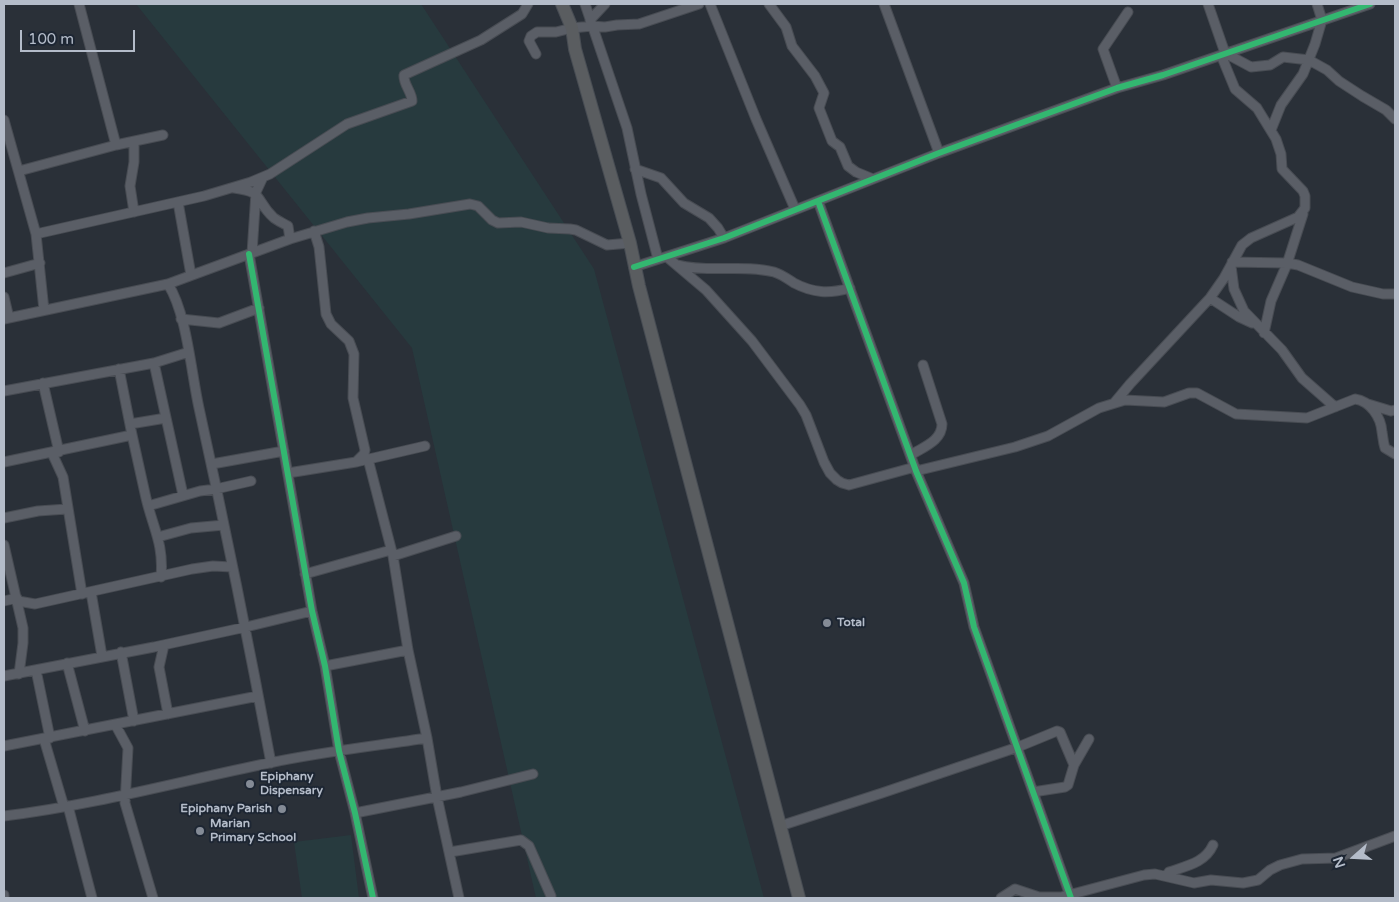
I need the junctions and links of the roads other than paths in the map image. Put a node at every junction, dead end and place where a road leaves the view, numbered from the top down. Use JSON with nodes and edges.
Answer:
{"nodes":[{"id":1,"x":79,"y":4,"type":"edge"},
{"id":2,"x":528,"y":4,"type":"edge"},
{"id":3,"x":562,"y":4,"type":"edge"},
{"id":4,"x":585,"y":4,"type":"edge"},
{"id":5,"x":605,"y":4,"type":"edge"},
{"id":6,"x":699,"y":4,"type":"edge"},
{"id":7,"x":710,"y":4,"type":"edge"},
{"id":8,"x":769,"y":4,"type":"edge"},
{"id":9,"x":884,"y":4,"type":"edge"},
{"id":10,"x":1208,"y":4,"type":"edge"},
{"id":11,"x":1317,"y":4,"type":"edge"},
{"id":12,"x":1370,"y":4,"type":"edge"},
{"id":13,"x":1128,"y":12,"type":"dead end"},
{"id":14,"x":1322,"y":20,"type":"junction"},
{"id":15,"x":591,"y":23,"type":"junction"},
{"id":16,"x":572,"y":28,"type":"junction"},
{"id":17,"x":536,"y":54,"type":"dead end"},
{"id":18,"x":1223,"y":54,"type":"junction"},
{"id":19,"x":1310,"y":60,"type":"junction"},
{"id":20,"x":1116,"y":88,"type":"junction"},
{"id":21,"x":1395,"y":118,"type":"edge"},
{"id":22,"x":4,"y":120,"type":"edge"},
{"id":23,"x":1271,"y":130,"type":"junction"},
{"id":24,"x":163,"y":135,"type":"dead end"},
{"id":25,"x":134,"y":141,"type":"junction"},
{"id":26,"x":116,"y":145,"type":"junction"},
{"id":27,"x":940,"y":153,"type":"junction"},
{"id":28,"x":635,"y":169,"type":"junction"},
{"id":29,"x":19,"y":171,"type":"junction"},
{"id":30,"x":263,"y":177,"type":"junction"},
{"id":31,"x":873,"y":179,"type":"junction"},
{"id":32,"x":228,"y":188,"type":"junction"},
{"id":33,"x":256,"y":194,"type":"junction"},
{"id":34,"x":178,"y":202,"type":"junction"},
{"id":35,"x":818,"y":202,"type":"junction"},
{"id":36,"x":795,"y":209,"type":"junction"},
{"id":37,"x":134,"y":212,"type":"junction"},
{"id":38,"x":1303,"y":212,"type":"junction"},
{"id":39,"x":314,"y":231,"type":"junction"},
{"id":40,"x":36,"y":234,"type":"junction"},
{"id":41,"x":724,"y":238,"type":"junction"},
{"id":42,"x":290,"y":239,"type":"junction"},
{"id":43,"x":630,"y":243,"type":"junction"},
{"id":44,"x":250,"y":253,"type":"junction"},
{"id":45,"x":663,"y":258,"type":"junction"},
{"id":46,"x":40,"y":263,"type":"junction"},
{"id":47,"x":1287,"y":263,"type":"junction"},
{"id":48,"x":676,"y":264,"type":"junction"},
{"id":49,"x":1232,"y":264,"type":"junction"},
{"id":50,"x":634,"y":267,"type":"junction"},
{"id":51,"x":4,"y":273,"type":"edge"},
{"id":52,"x":191,"y":275,"type":"junction"},
{"id":53,"x":168,"y":284,"type":"junction"},
{"id":54,"x":850,"y":288,"type":"junction"},
{"id":55,"x":1395,"y":294,"type":"edge"},
{"id":56,"x":4,"y":297,"type":"edge"},
{"id":57,"x":1210,"y":298,"type":"junction"},
{"id":58,"x":259,"y":308,"type":"junction"},
{"id":59,"x":44,"y":310,"type":"junction"},
{"id":60,"x":6,"y":318,"type":"edge"},
{"id":61,"x":182,"y":319,"type":"junction"},
{"id":62,"x":1255,"y":324,"type":"junction"},
{"id":63,"x":1264,"y":333,"type":"junction"},
{"id":64,"x":189,"y":352,"type":"junction"},
{"id":65,"x":154,"y":363,"type":"junction"},
{"id":66,"x":923,"y":365,"type":"dead end"},
{"id":67,"x":119,"y":369,"type":"junction"},
{"id":68,"x":43,"y":383,"type":"junction"},
{"id":69,"x":4,"y":391,"type":"edge"},
{"id":70,"x":1115,"y":402,"type":"junction"},
{"id":71,"x":1367,"y":404,"type":"junction"},
{"id":72,"x":1335,"y":406,"type":"junction"},
{"id":73,"x":1395,"y":410,"type":"edge"},
{"id":74,"x":166,"y":418,"type":"junction"},
{"id":75,"x":130,"y":424,"type":"junction"},
{"id":76,"x":132,"y":435,"type":"junction"},
{"id":77,"x":425,"y":446,"type":"dead end"},
{"id":78,"x":284,"y":450,"type":"junction"},
{"id":79,"x":56,"y":452,"type":"junction"},
{"id":80,"x":1395,"y":454,"type":"edge"},
{"id":81,"x":911,"y":455,"type":"junction"},
{"id":82,"x":368,"y":459,"type":"junction"},
{"id":83,"x":4,"y":462,"type":"edge"},
{"id":84,"x":356,"y":462,"type":"junction"},
{"id":85,"x":212,"y":464,"type":"junction"},
{"id":86,"x":916,"y":469,"type":"junction"},
{"id":87,"x":288,"y":473,"type":"junction"},
{"id":88,"x":251,"y":481,"type":"dead end"},
{"id":89,"x":216,"y":489,"type":"junction"},
{"id":90,"x":182,"y":495,"type":"junction"},
{"id":91,"x":148,"y":506,"type":"junction"},
{"id":92,"x":67,"y":508,"type":"junction"},
{"id":93,"x":4,"y":518,"type":"edge"},
{"id":94,"x":224,"y":524,"type":"junction"},
{"id":95,"x":456,"y":536,"type":"dead end"},
{"id":96,"x":158,"y":537,"type":"junction"},
{"id":97,"x":4,"y":549,"type":"edge"},
{"id":98,"x":392,"y":553,"type":"junction"},
{"id":99,"x":232,"y":566,"type":"junction"},
{"id":100,"x":305,"y":574,"type":"junction"},
{"id":101,"x":161,"y":576,"type":"junction"},
{"id":102,"x":86,"y":593,"type":"junction"},
{"id":103,"x":17,"y":599,"type":"junction"},
{"id":104,"x":4,"y":601,"type":"edge"},
{"id":105,"x":312,"y":611,"type":"junction"},
{"id":106,"x":246,"y":627,"type":"junction"},
{"id":107,"x":164,"y":645,"type":"junction"},
{"id":108,"x":408,"y":650,"type":"junction"},
{"id":109,"x":121,"y":652,"type":"junction"},
{"id":110,"x":102,"y":656,"type":"junction"},
{"id":111,"x":67,"y":663,"type":"junction"},
{"id":112,"x":324,"y":666,"type":"junction"},
{"id":113,"x":36,"y":670,"type":"junction"},
{"id":114,"x":19,"y":674,"type":"junction"},
{"id":115,"x":4,"y":676,"type":"edge"},
{"id":116,"x":258,"y":696,"type":"junction"},
{"id":117,"x":168,"y":714,"type":"junction"},
{"id":118,"x":134,"y":721,"type":"junction"},
{"id":119,"x":115,"y":724,"type":"junction"},
{"id":120,"x":85,"y":731,"type":"junction"},
{"id":121,"x":427,"y":738,"type":"junction"},
{"id":122,"x":47,"y":739,"type":"junction"},
{"id":123,"x":1089,"y":739,"type":"dead end"},
{"id":124,"x":4,"y":746,"type":"edge"},
{"id":125,"x":1018,"y":746,"type":"junction"},
{"id":126,"x":339,"y":752,"type":"junction"},
{"id":127,"x":271,"y":762,"type":"junction"},
{"id":128,"x":1074,"y":765,"type":"junction"},
{"id":129,"x":533,"y":774,"type":"dead end"},
{"id":130,"x":1033,"y":792,"type":"junction"},
{"id":131,"x":125,"y":796,"type":"junction"},
{"id":132,"x":437,"y":797,"type":"junction"},
{"id":133,"x":66,"y":806,"type":"junction"},
{"id":134,"x":355,"y":812,"type":"junction"},
{"id":135,"x":4,"y":816,"type":"edge"},
{"id":136,"x":780,"y":826,"type":"junction"},
{"id":137,"x":1395,"y":836,"type":"edge"},
{"id":138,"x":1213,"y":845,"type":"dead end"},
{"id":139,"x":450,"y":852,"type":"junction"},
{"id":140,"x":1166,"y":876,"type":"junction"},
{"id":141,"x":551,"y":896,"type":"dead end"},
{"id":142,"x":1070,"y":896,"type":"edge"},
{"id":143,"x":92,"y":898,"type":"edge"},
{"id":144,"x":150,"y":898,"type":"edge"},
{"id":145,"x":372,"y":898,"type":"edge"},
{"id":146,"x":459,"y":898,"type":"edge"},
{"id":147,"x":799,"y":898,"type":"edge"},
{"id":148,"x":1001,"y":898,"type":"edge"}],
"edges":[{"from":1,"to":26,"type":"street"},
{"from":2,"to":30,"type":"street"},
{"from":3,"to":16,"type":"highway"},
{"from":4,"to":15,"type":"street"},
{"from":5,"to":15,"type":"street"},
{"from":6,"to":15,"type":"street"},
{"from":7,"to":36,"type":"street"},
{"from":8,"to":31,"type":"street"},
{"from":9,"to":27,"type":"street"},
{"from":10,"to":18,"type":"street"},
{"from":11,"to":14,"type":"street"},
{"from":12,"to":14,"type":"street"},
{"from":13,"to":20,"type":"street"},
{"from":14,"to":18,"type":"street"},
{"from":14,"to":19,"type":"street"},
{"from":15,"to":16,"type":"street"},
{"from":15,"to":28,"type":"street"},
{"from":16,"to":17,"type":"street"},
{"from":16,"to":43,"type":"highway"},
{"from":18,"to":19,"type":"street"},
{"from":18,"to":20,"type":"street"},
{"from":18,"to":23,"type":"street"},
{"from":19,"to":21,"type":"street"},
{"from":19,"to":23,"type":"street"},
{"from":20,"to":27,"type":"street"},
{"from":22,"to":29,"type":"street"},
{"from":23,"to":38,"type":"street"},
{"from":24,"to":25,"type":"street"},
{"from":25,"to":26,"type":"street"},
{"from":25,"to":37,"type":"street"},
{"from":26,"to":29,"type":"street"},
{"from":27,"to":31,"type":"street"},
{"from":28,"to":41,"type":"street"},
{"from":28,"to":45,"type":"street"},
{"from":29,"to":40,"type":"street"},
{"from":30,"to":32,"type":"street"},
{"from":30,"to":33,"type":"street"},
{"from":31,"to":35,"type":"street"},
{"from":32,"to":33,"type":"street"},
{"from":32,"to":34,"type":"street"},
{"from":33,"to":42,"type":"street"},
{"from":33,"to":44,"type":"street"},
{"from":34,"to":37,"type":"street"},
{"from":34,"to":52,"type":"street"},
{"from":35,"to":36,"type":"street"},
{"from":35,"to":54,"type":"street"},
{"from":36,"to":41,"type":"street"},
{"from":37,"to":40,"type":"street"},
{"from":38,"to":47,"type":"street"},
{"from":38,"to":49,"type":"street"},
{"from":39,"to":42,"type":"street"},
{"from":39,"to":43,"type":"street"},
{"from":39,"to":84,"type":"street"},
{"from":40,"to":46,"type":"street"},
{"from":41,"to":45,"type":"street"},
{"from":42,"to":44,"type":"street"},
{"from":43,"to":50,"type":"highway"},
{"from":44,"to":52,"type":"street"},
{"from":44,"to":58,"type":"street"},
{"from":45,"to":48,"type":"street"},
{"from":45,"to":50,"type":"street"},
{"from":46,"to":51,"type":"street"},
{"from":46,"to":59,"type":"street"},
{"from":47,"to":49,"type":"street"},
{"from":47,"to":55,"type":"street"},
{"from":47,"to":63,"type":"street"},
{"from":48,"to":54,"type":"street"},
{"from":48,"to":86,"type":"street"},
{"from":49,"to":57,"type":"street"},
{"from":49,"to":62,"type":"street"},
{"from":50,"to":136,"type":"highway"},
{"from":52,"to":53,"type":"street"},
{"from":53,"to":59,"type":"street"},
{"from":53,"to":61,"type":"street"},
{"from":54,"to":81,"type":"street"},
{"from":56,"to":60,"type":"street"},
{"from":57,"to":62,"type":"street"},
{"from":57,"to":70,"type":"street"},
{"from":58,"to":61,"type":"street"},
{"from":58,"to":78,"type":"street"},
{"from":59,"to":60,"type":"street"},
{"from":61,"to":64,"type":"street"},
{"from":62,"to":63,"type":"street"},
{"from":63,"to":72,"type":"street"},
{"from":64,"to":65,"type":"street"},
{"from":64,"to":85,"type":"street"},
{"from":65,"to":67,"type":"street"},
{"from":65,"to":74,"type":"street"},
{"from":66,"to":81,"type":"street"},
{"from":67,"to":68,"type":"street"},
{"from":67,"to":75,"type":"street"},
{"from":68,"to":69,"type":"street"},
{"from":68,"to":79,"type":"street"},
{"from":70,"to":72,"type":"street"},
{"from":70,"to":86,"type":"street"},
{"from":71,"to":72,"type":"street"},
{"from":71,"to":73,"type":"street"},
{"from":71,"to":80,"type":"street"},
{"from":74,"to":75,"type":"street"},
{"from":74,"to":90,"type":"street"},
{"from":75,"to":76,"type":"street"},
{"from":76,"to":79,"type":"street"},
{"from":76,"to":91,"type":"street"},
{"from":77,"to":82,"type":"street"},
{"from":78,"to":85,"type":"street"},
{"from":78,"to":87,"type":"street"},
{"from":79,"to":83,"type":"street"},
{"from":79,"to":92,"type":"street"},
{"from":81,"to":86,"type":"street"},
{"from":82,"to":84,"type":"street"},
{"from":82,"to":98,"type":"street"},
{"from":84,"to":87,"type":"street"},
{"from":85,"to":89,"type":"street"},
{"from":86,"to":125,"type":"street"},
{"from":87,"to":100,"type":"street"},
{"from":88,"to":89,"type":"street"},
{"from":89,"to":90,"type":"street"},
{"from":89,"to":94,"type":"street"},
{"from":90,"to":91,"type":"street"},
{"from":91,"to":96,"type":"street"},
{"from":92,"to":93,"type":"street"},
{"from":92,"to":102,"type":"street"},
{"from":94,"to":96,"type":"street"},
{"from":94,"to":99,"type":"street"},
{"from":95,"to":98,"type":"street"},
{"from":96,"to":101,"type":"street"},
{"from":97,"to":103,"type":"street"},
{"from":98,"to":100,"type":"street"},
{"from":98,"to":108,"type":"street"},
{"from":99,"to":101,"type":"street"},
{"from":99,"to":106,"type":"street"},
{"from":100,"to":105,"type":"street"},
{"from":101,"to":102,"type":"street"},
{"from":102,"to":103,"type":"street"},
{"from":102,"to":110,"type":"street"},
{"from":103,"to":104,"type":"street"},
{"from":103,"to":114,"type":"street"},
{"from":105,"to":106,"type":"street"},
{"from":105,"to":112,"type":"street"},
{"from":106,"to":107,"type":"street"},
{"from":106,"to":116,"type":"street"},
{"from":107,"to":109,"type":"street"},
{"from":107,"to":117,"type":"street"},
{"from":108,"to":112,"type":"street"},
{"from":108,"to":121,"type":"street"},
{"from":109,"to":110,"type":"street"},
{"from":109,"to":118,"type":"street"},
{"from":110,"to":111,"type":"street"},
{"from":111,"to":113,"type":"street"},
{"from":111,"to":120,"type":"street"},
{"from":112,"to":126,"type":"street"},
{"from":113,"to":114,"type":"street"},
{"from":113,"to":122,"type":"street"},
{"from":114,"to":115,"type":"street"},
{"from":116,"to":117,"type":"street"},
{"from":116,"to":127,"type":"street"},
{"from":117,"to":118,"type":"street"},
{"from":118,"to":119,"type":"street"},
{"from":119,"to":120,"type":"street"},
{"from":119,"to":131,"type":"street"},
{"from":120,"to":122,"type":"street"},
{"from":121,"to":126,"type":"street"},
{"from":121,"to":132,"type":"street"},
{"from":122,"to":124,"type":"street"},
{"from":122,"to":133,"type":"street"},
{"from":123,"to":128,"type":"street"},
{"from":125,"to":128,"type":"street"},
{"from":125,"to":130,"type":"street"},
{"from":125,"to":136,"type":"street"},
{"from":126,"to":127,"type":"street"},
{"from":126,"to":134,"type":"street"},
{"from":127,"to":131,"type":"street"},
{"from":128,"to":130,"type":"street"},
{"from":129,"to":132,"type":"street"},
{"from":130,"to":142,"type":"street"},
{"from":131,"to":133,"type":"street"},
{"from":131,"to":144,"type":"street"},
{"from":132,"to":134,"type":"street"},
{"from":132,"to":139,"type":"street"},
{"from":133,"to":135,"type":"street"},
{"from":133,"to":143,"type":"street"},
{"from":134,"to":145,"type":"street"},
{"from":136,"to":147,"type":"highway"},
{"from":137,"to":140,"type":"street"},
{"from":138,"to":140,"type":"street"},
{"from":139,"to":141,"type":"street"},
{"from":139,"to":146,"type":"street"},
{"from":140,"to":142,"type":"street"},
{"from":142,"to":148,"type":"street"}]}
